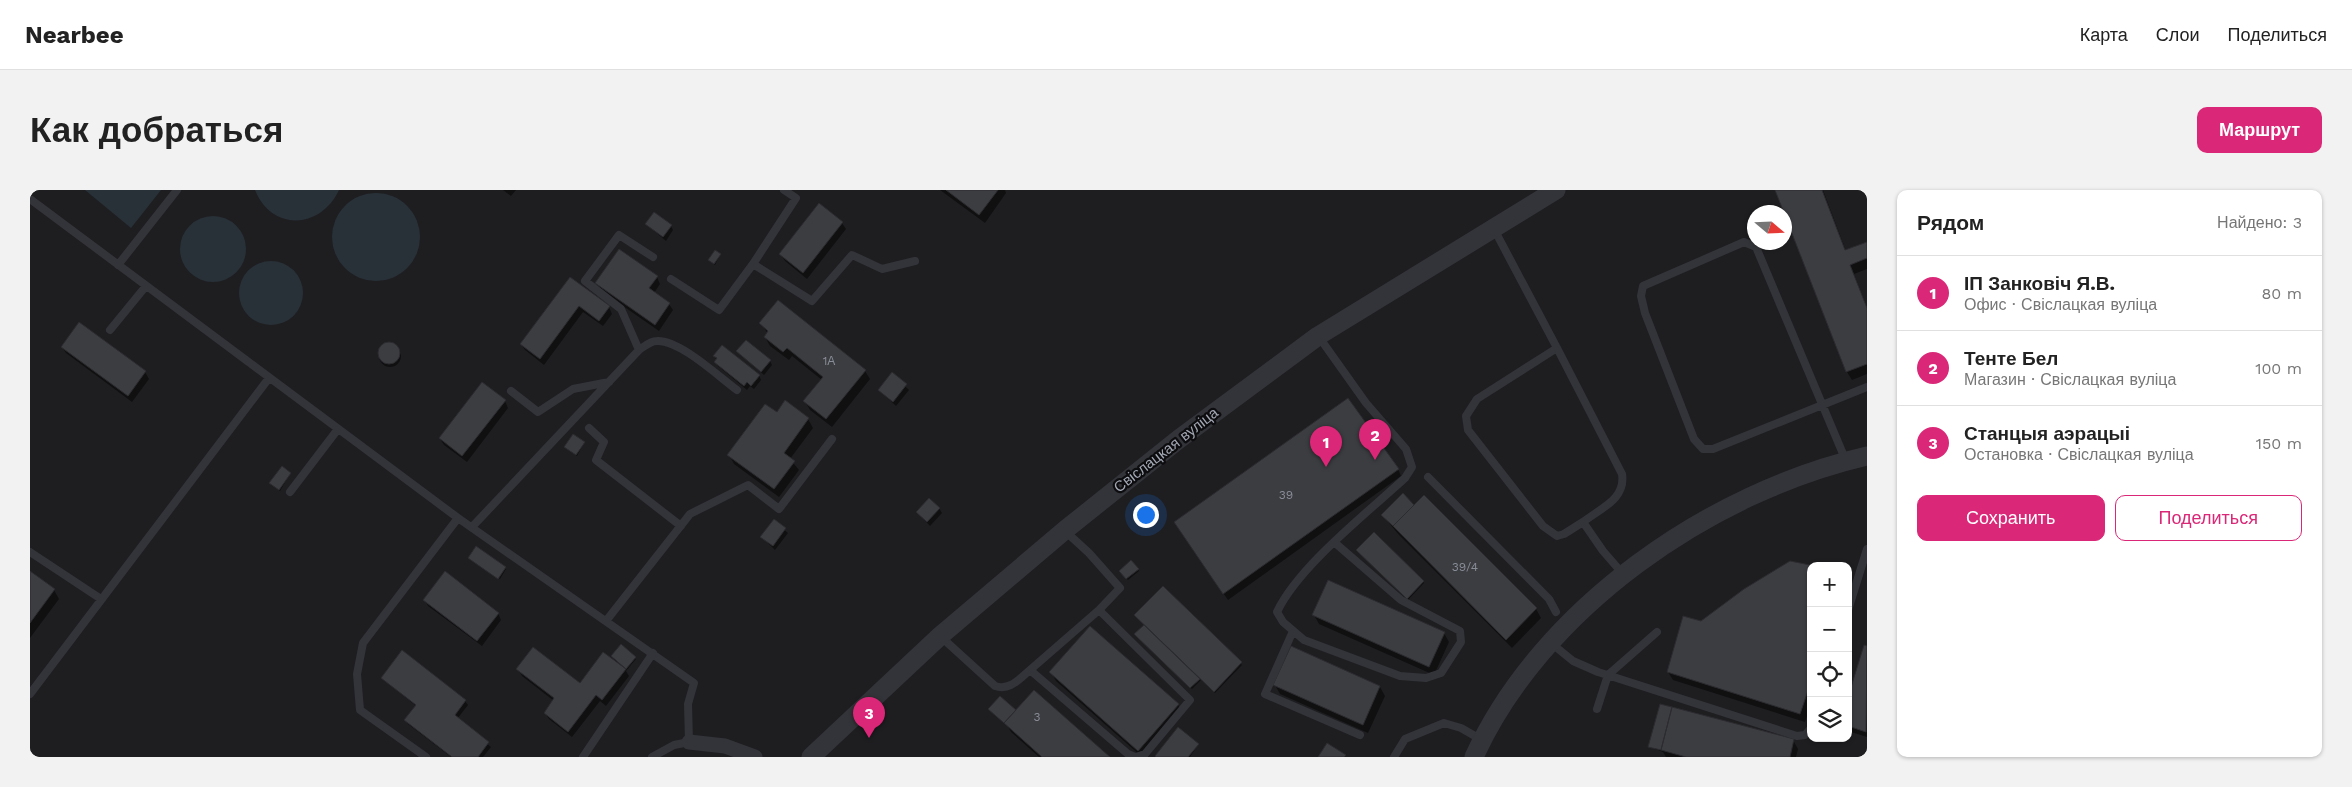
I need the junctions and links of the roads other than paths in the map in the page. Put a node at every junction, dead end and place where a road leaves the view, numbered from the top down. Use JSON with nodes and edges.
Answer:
{"nodes":[{"id":1,"x":177,"y":190,"type":"edge"},
{"id":2,"x":784,"y":190,"type":"edge"},
{"id":3,"x":1556,"y":190,"type":"edge"},
{"id":4,"x":30,"y":199,"type":"edge"},
{"id":5,"x":1492,"y":227,"type":"junction"},
{"id":6,"x":653,"y":256,"type":"dead end"},
{"id":7,"x":914,"y":261,"type":"dead end"},
{"id":8,"x":752,"y":264,"type":"junction"},
{"id":9,"x":118,"y":265,"type":"junction"},
{"id":10,"x":671,"y":279,"type":"dead end"},
{"id":11,"x":146,"y":286,"type":"junction"},
{"id":12,"x":110,"y":330,"type":"dead end"},
{"id":13,"x":1318,"y":336,"type":"junction"},
{"id":14,"x":1557,"y":348,"type":"junction"},
{"id":15,"x":639,"y":350,"type":"junction"},
{"id":16,"x":268,"y":378,"type":"junction"},
{"id":17,"x":610,"y":382,"type":"junction"},
{"id":18,"x":1867,"y":387,"type":"edge"},
{"id":19,"x":737,"y":390,"type":"dead end"},
{"id":20,"x":510,"y":391,"type":"dead end"},
{"id":21,"x":1822,"y":405,"type":"junction"},
{"id":22,"x":589,"y":428,"type":"dead end"},
{"id":23,"x":338,"y":429,"type":"junction"},
{"id":24,"x":832,"y":439,"type":"dead end"},
{"id":25,"x":1867,"y":456,"type":"edge"},
{"id":26,"x":1846,"y":461,"type":"junction"},
{"id":27,"x":1428,"y":477,"type":"dead end"},
{"id":28,"x":290,"y":492,"type":"dead end"},
{"id":29,"x":458,"y":518,"type":"junction"},
{"id":30,"x":1582,"y":522,"type":"junction"},
{"id":31,"x":681,"y":526,"type":"junction"},
{"id":32,"x":472,"y":527,"type":"junction"},
{"id":33,"x":1065,"y":530,"type":"junction"},
{"id":34,"x":1334,"y":542,"type":"junction"},
{"id":35,"x":1867,"y":549,"type":"edge"},
{"id":36,"x":30,"y":552,"type":"edge"},
{"id":37,"x":1623,"y":574,"type":"junction"},
{"id":38,"x":102,"y":599,"type":"junction"},
{"id":39,"x":1849,"y":607,"type":"edge"},
{"id":40,"x":1099,"y":610,"type":"junction"},
{"id":41,"x":1556,"y":612,"type":"dead end"},
{"id":42,"x":606,"y":621,"type":"junction"},
{"id":43,"x":1294,"y":631,"type":"junction"},
{"id":44,"x":1657,"y":632,"type":"dead end"},
{"id":45,"x":940,"y":636,"type":"junction"},
{"id":46,"x":1551,"y":643,"type":"junction"},
{"id":47,"x":653,"y":654,"type":"junction"},
{"id":48,"x":1030,"y":670,"type":"junction"},
{"id":49,"x":1608,"y":675,"type":"junction"},
{"id":50,"x":30,"y":694,"type":"edge"},
{"id":51,"x":1597,"y":708,"type":"dead end"},
{"id":52,"x":1807,"y":733,"type":"edge"},
{"id":53,"x":1360,"y":735,"type":"dead end"},
{"id":54,"x":1482,"y":740,"type":"junction"},
{"id":55,"x":689,"y":742,"type":"junction"},
{"id":56,"x":426,"y":757,"type":"edge"},
{"id":57,"x":583,"y":757,"type":"edge"},
{"id":58,"x":652,"y":757,"type":"edge"},
{"id":59,"x":755,"y":757,"type":"edge"},
{"id":60,"x":812,"y":757,"type":"edge"},
{"id":61,"x":1136,"y":757,"type":"edge"},
{"id":62,"x":1394,"y":757,"type":"edge"},
{"id":63,"x":1474,"y":757,"type":"edge"}],
"edges":[{"from":1,"to":9,"type":"lane"},
{"from":2,"to":8,"type":"lane"},
{"from":3,"to":5,"type":"street","name":"Свіслацкая вуліца"},
{"from":4,"to":9,"type":"lane"},
{"from":5,"to":13,"type":"street","name":"Свіслацкая вуліца"},
{"from":5,"to":14,"type":"lane"},
{"from":6,"to":15,"type":"lane"},
{"from":7,"to":8,"type":"lane"},
{"from":8,"to":10,"type":"lane"},
{"from":9,"to":11,"type":"lane"},
{"from":11,"to":12,"type":"lane"},
{"from":11,"to":16,"type":"lane"},
{"from":13,"to":33,"type":"street","name":"Свіслацкая вуліца"},
{"from":13,"to":34,"type":"lane"},
{"from":14,"to":30,"type":"lane"},
{"from":14,"to":30,"type":"lane"},
{"from":15,"to":17,"type":"lane"},
{"from":15,"to":19,"type":"lane"},
{"from":16,"to":23,"type":"lane"},
{"from":16,"to":38,"type":"lane"},
{"from":17,"to":20,"type":"lane"},
{"from":17,"to":32,"type":"lane"},
{"from":18,"to":21,"type":"lane"},
{"from":21,"to":21,"type":"lane"},
{"from":21,"to":26,"type":"lane"},
{"from":22,"to":31,"type":"lane"},
{"from":23,"to":28,"type":"lane"},
{"from":23,"to":29,"type":"lane"},
{"from":24,"to":31,"type":"lane"},
{"from":25,"to":26,"type":"street"},
{"from":26,"to":37,"type":"street"},
{"from":27,"to":41,"type":"lane"},
{"from":29,"to":32,"type":"lane"},
{"from":29,"to":56,"type":"lane"},
{"from":30,"to":37,"type":"lane"},
{"from":31,"to":42,"type":"lane"},
{"from":32,"to":42,"type":"lane"},
{"from":33,"to":40,"type":"lane"},
{"from":33,"to":45,"type":"street","name":"Свіслацкая вуліца"},
{"from":34,"to":43,"type":"lane"},
{"from":34,"to":43,"type":"lane"},
{"from":35,"to":39,"type":"lane"},
{"from":36,"to":38,"type":"lane"},
{"from":37,"to":46,"type":"street"},
{"from":38,"to":50,"type":"lane"},
{"from":40,"to":48,"type":"lane"},
{"from":40,"to":61,"type":"lane"},
{"from":42,"to":47,"type":"lane"},
{"from":43,"to":53,"type":"lane"},
{"from":44,"to":49,"type":"lane"},
{"from":45,"to":48,"type":"lane"},
{"from":45,"to":60,"type":"street","name":"Свіслацкая вуліца"},
{"from":46,"to":49,"type":"lane"},
{"from":46,"to":54,"type":"street"},
{"from":47,"to":55,"type":"lane"},
{"from":47,"to":57,"type":"lane"},
{"from":48,"to":61,"type":"lane"},
{"from":49,"to":51,"type":"lane"},
{"from":49,"to":52,"type":"lane"},
{"from":54,"to":62,"type":"lane"},
{"from":54,"to":63,"type":"street"},
{"from":55,"to":58,"type":"lane"},
{"from":55,"to":59,"type":"street"}]}
